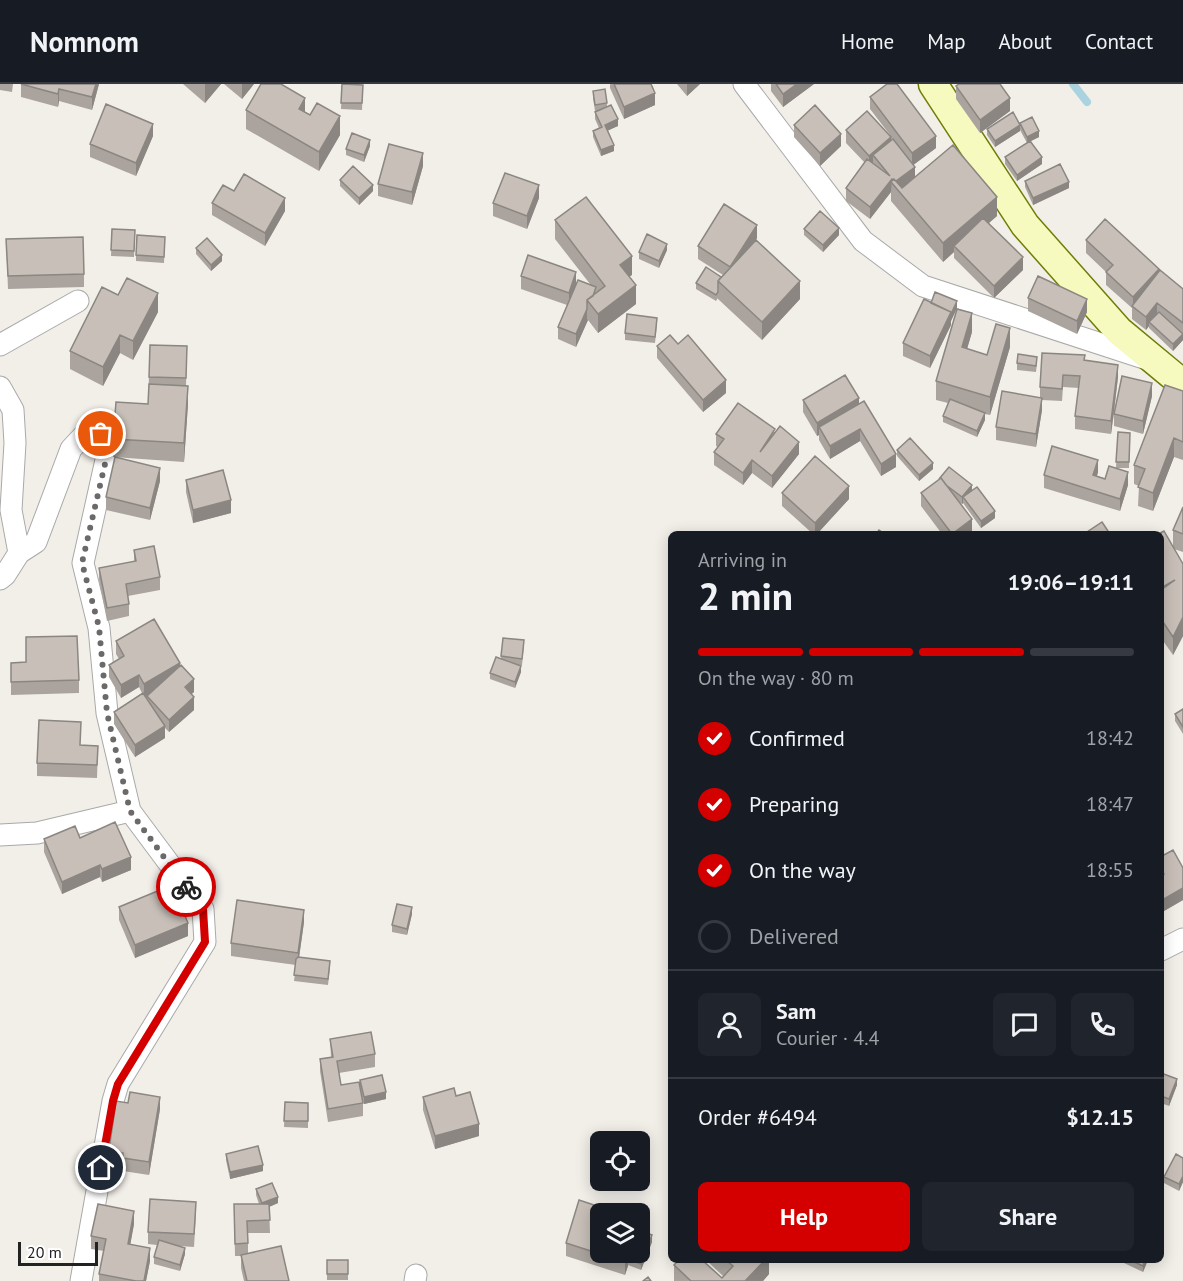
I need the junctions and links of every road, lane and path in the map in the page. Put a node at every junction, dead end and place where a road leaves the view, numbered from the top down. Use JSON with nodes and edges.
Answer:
{"nodes":[{"id":1,"x":744,"y":84,"type":"edge"},
{"id":2,"x":933,"y":84,"type":"edge"},
{"id":3,"x":78,"y":301,"type":"dead end"},
{"id":4,"x":0,"y":345,"type":"edge"},
{"id":5,"x":1156,"y":362,"type":"junction"},
{"id":6,"x":1183,"y":384,"type":"edge"},
{"id":7,"x":0,"y":387,"type":"edge"},
{"id":8,"x":19,"y":553,"type":"junction"},
{"id":9,"x":0,"y":579,"type":"edge"},
{"id":10,"x":130,"y":811,"type":"junction"},
{"id":11,"x":0,"y":835,"type":"edge"},
{"id":12,"x":1183,"y":939,"type":"edge"},
{"id":13,"x":1164,"y":948,"type":"edge"},
{"id":14,"x":81,"y":1281,"type":"edge"}],
"edges":[{"from":1,"to":5,"type":"street"},
{"from":2,"to":5,"type":"street"},
{"from":3,"to":4,"type":"street"},
{"from":5,"to":6,"type":"street"},
{"from":7,"to":8,"type":"street"},
{"from":8,"to":9,"type":"street"},
{"from":8,"to":10,"type":"street"},
{"from":10,"to":11,"type":"street"},
{"from":10,"to":14,"type":"street"},
{"from":12,"to":13,"type":"street"}]}
